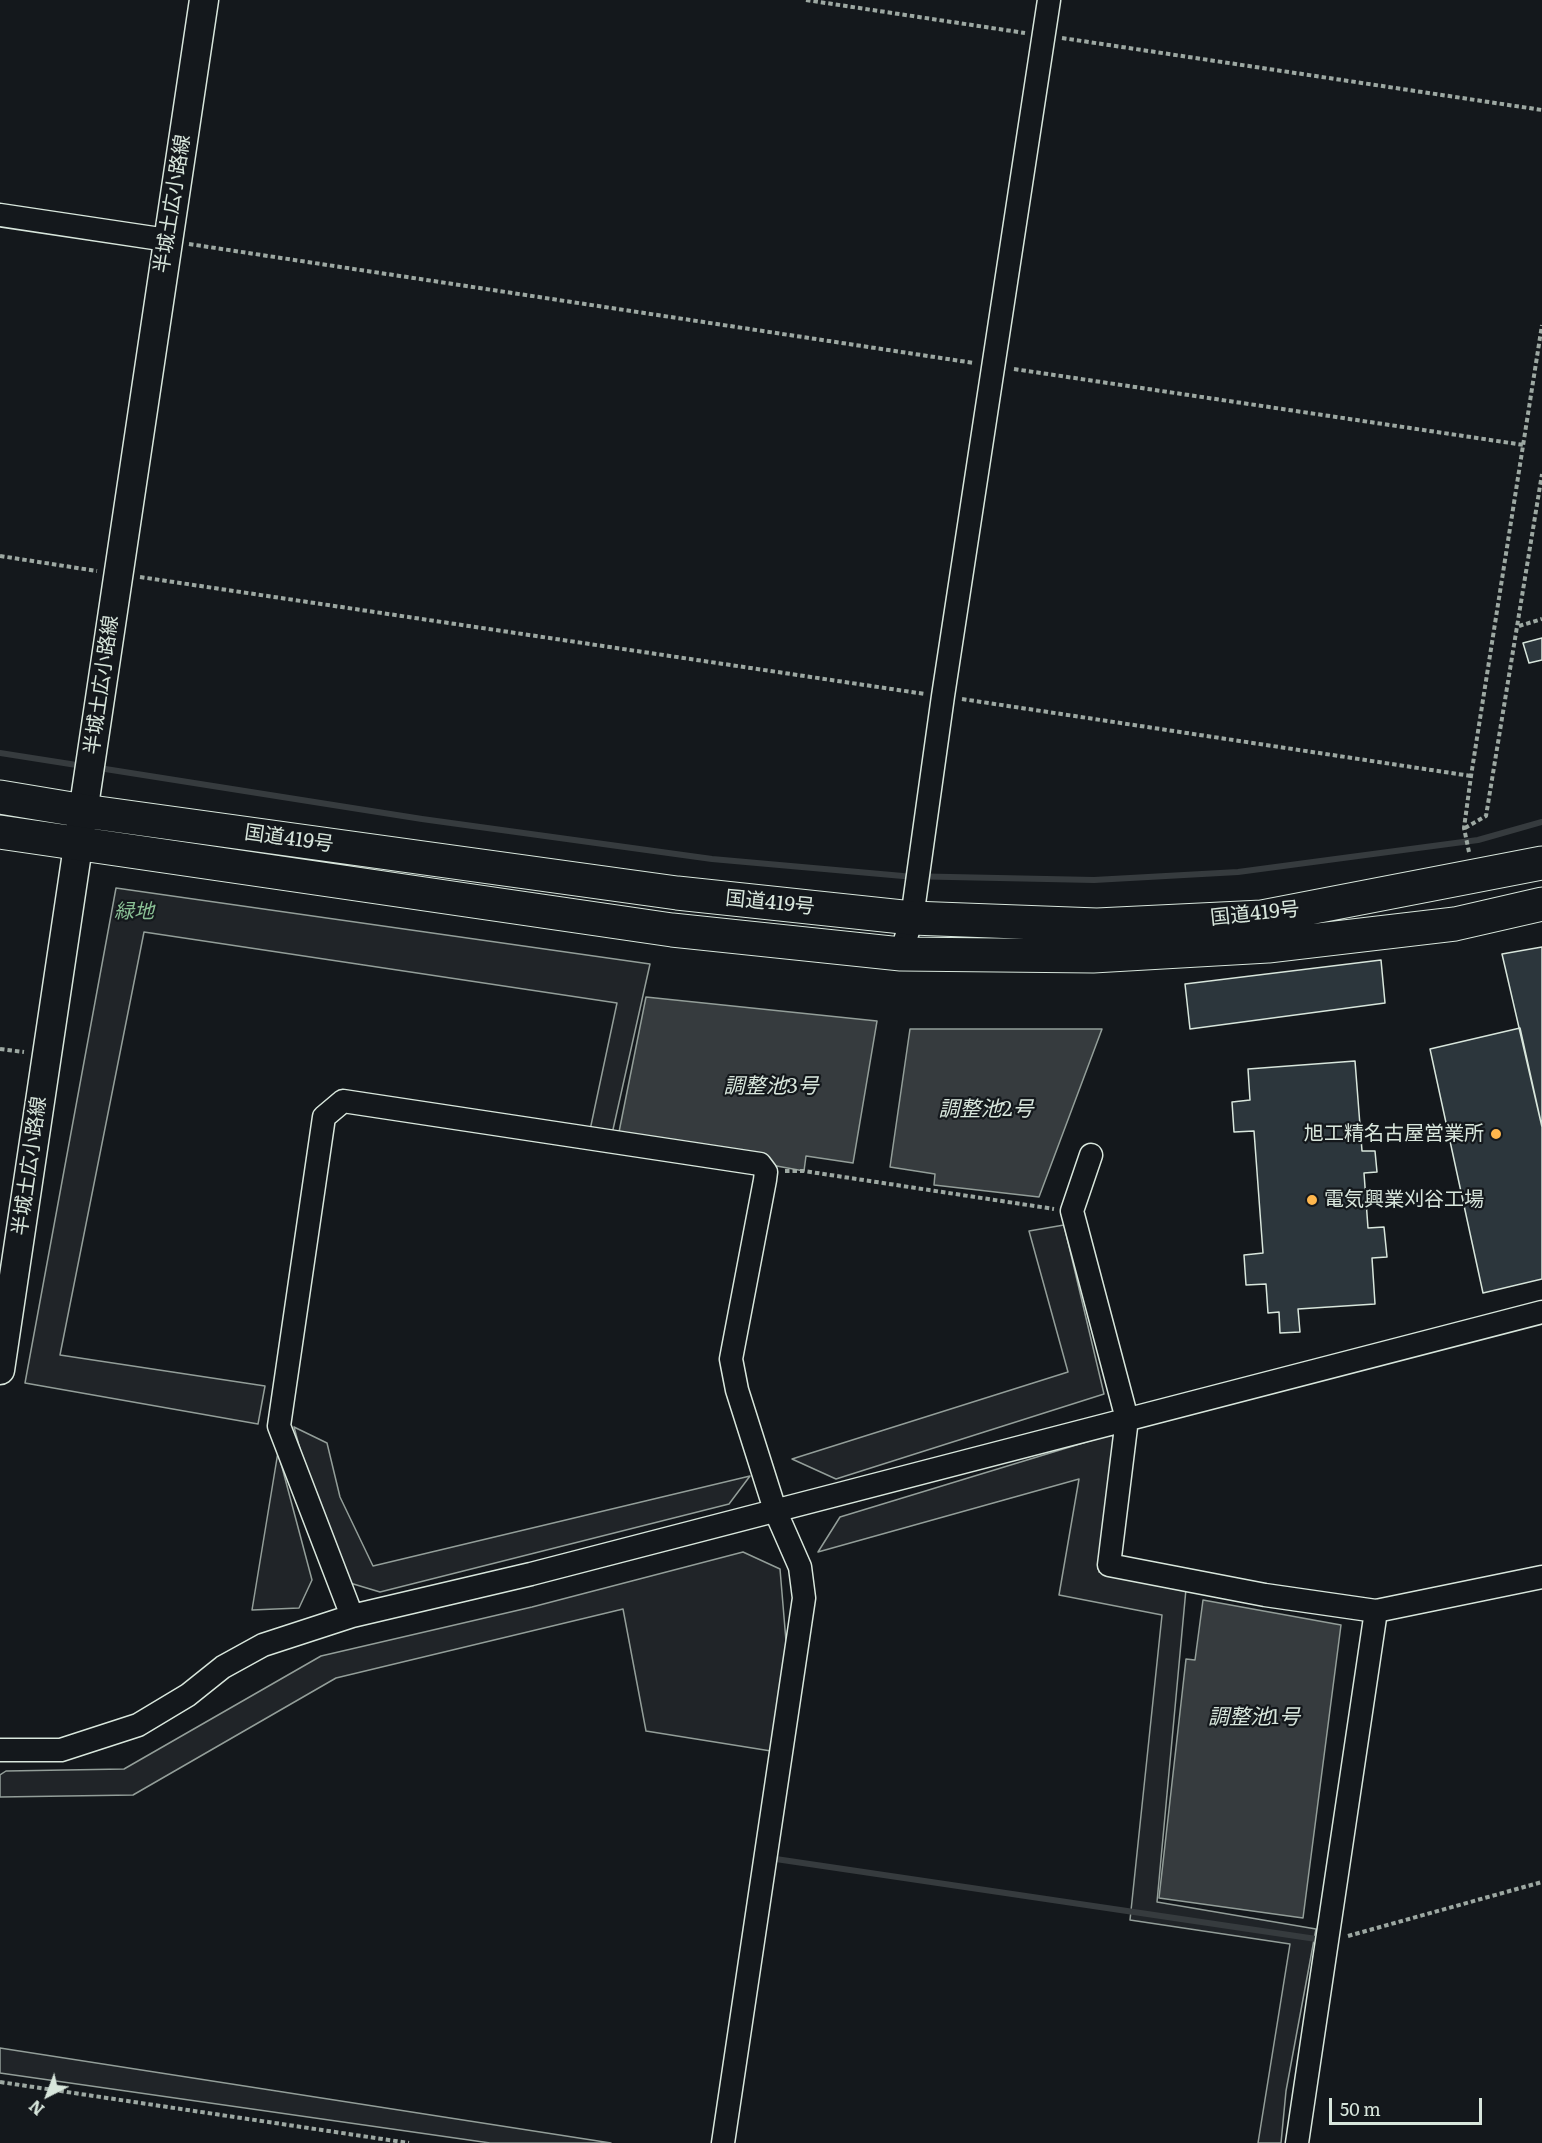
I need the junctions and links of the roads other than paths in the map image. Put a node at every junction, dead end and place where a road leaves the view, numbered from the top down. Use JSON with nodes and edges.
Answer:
{"nodes":[{"id":1,"x":204,"y":0,"type":"edge"},
{"id":2,"x":1049,"y":0,"type":"edge"},
{"id":3,"x":0,"y":215,"type":"edge"},
{"id":4,"x":167,"y":240,"type":"junction"},
{"id":5,"x":88,"y":782,"type":"junction"},
{"id":6,"x":0,"y":797,"type":"edge"},
{"id":7,"x":0,"y":832,"type":"edge"},
{"id":8,"x":78,"y":843,"type":"junction"},
{"id":9,"x":1542,"y":863,"type":"edge"},
{"id":10,"x":1542,"y":904,"type":"edge"},
{"id":11,"x":912,"y":918,"type":"junction"},
{"id":12,"x":901,"y":954,"type":"junction"},
{"id":13,"x":1091,"y":1155,"type":"dead end"},
{"id":14,"x":1542,"y":1312,"type":"edge"},
{"id":15,"x":0,"y":1370,"type":"edge"},
{"id":16,"x":1127,"y":1419,"type":"junction"},
{"id":17,"x":775,"y":1510,"type":"junction"},
{"id":18,"x":1542,"y":1577,"type":"edge"},
{"id":19,"x":1376,"y":1611,"type":"junction"},
{"id":20,"x":352,"y":1616,"type":"junction"},
{"id":21,"x":0,"y":1750,"type":"edge"},
{"id":22,"x":723,"y":2143,"type":"edge"},
{"id":23,"x":1297,"y":2143,"type":"edge"}],
"edges":[{"from":1,"to":4,"type":"main road","name":"半城土広小路線"},
{"from":2,"to":11,"type":"street"},
{"from":3,"to":4,"type":"street"},
{"from":4,"to":5,"type":"main road","name":"半城土広小路線"},
{"from":5,"to":6,"type":"highway","name":"国道419号"},
{"from":5,"to":8,"type":"main road","name":"半城土広小路線"},
{"from":5,"to":11,"type":"highway","name":"国道419号"},
{"from":7,"to":8,"type":"highway","name":"国道419号"},
{"from":8,"to":12,"type":"highway","name":"国道419号"},
{"from":8,"to":15,"type":"main road","name":"半城土広小路線"},
{"from":9,"to":11,"type":"highway","name":"国道419号"},
{"from":10,"to":12,"type":"highway","name":"国道419号"},
{"from":11,"to":12,"type":"street"},
{"from":13,"to":16,"type":"street"},
{"from":14,"to":16,"type":"street"},
{"from":16,"to":17,"type":"street"},
{"from":16,"to":19,"type":"street"},
{"from":17,"to":20,"type":"street"},
{"from":17,"to":20,"type":"street"},
{"from":17,"to":22,"type":"street"},
{"from":18,"to":19,"type":"street"},
{"from":19,"to":23,"type":"street"},
{"from":20,"to":21,"type":"street"}]}
